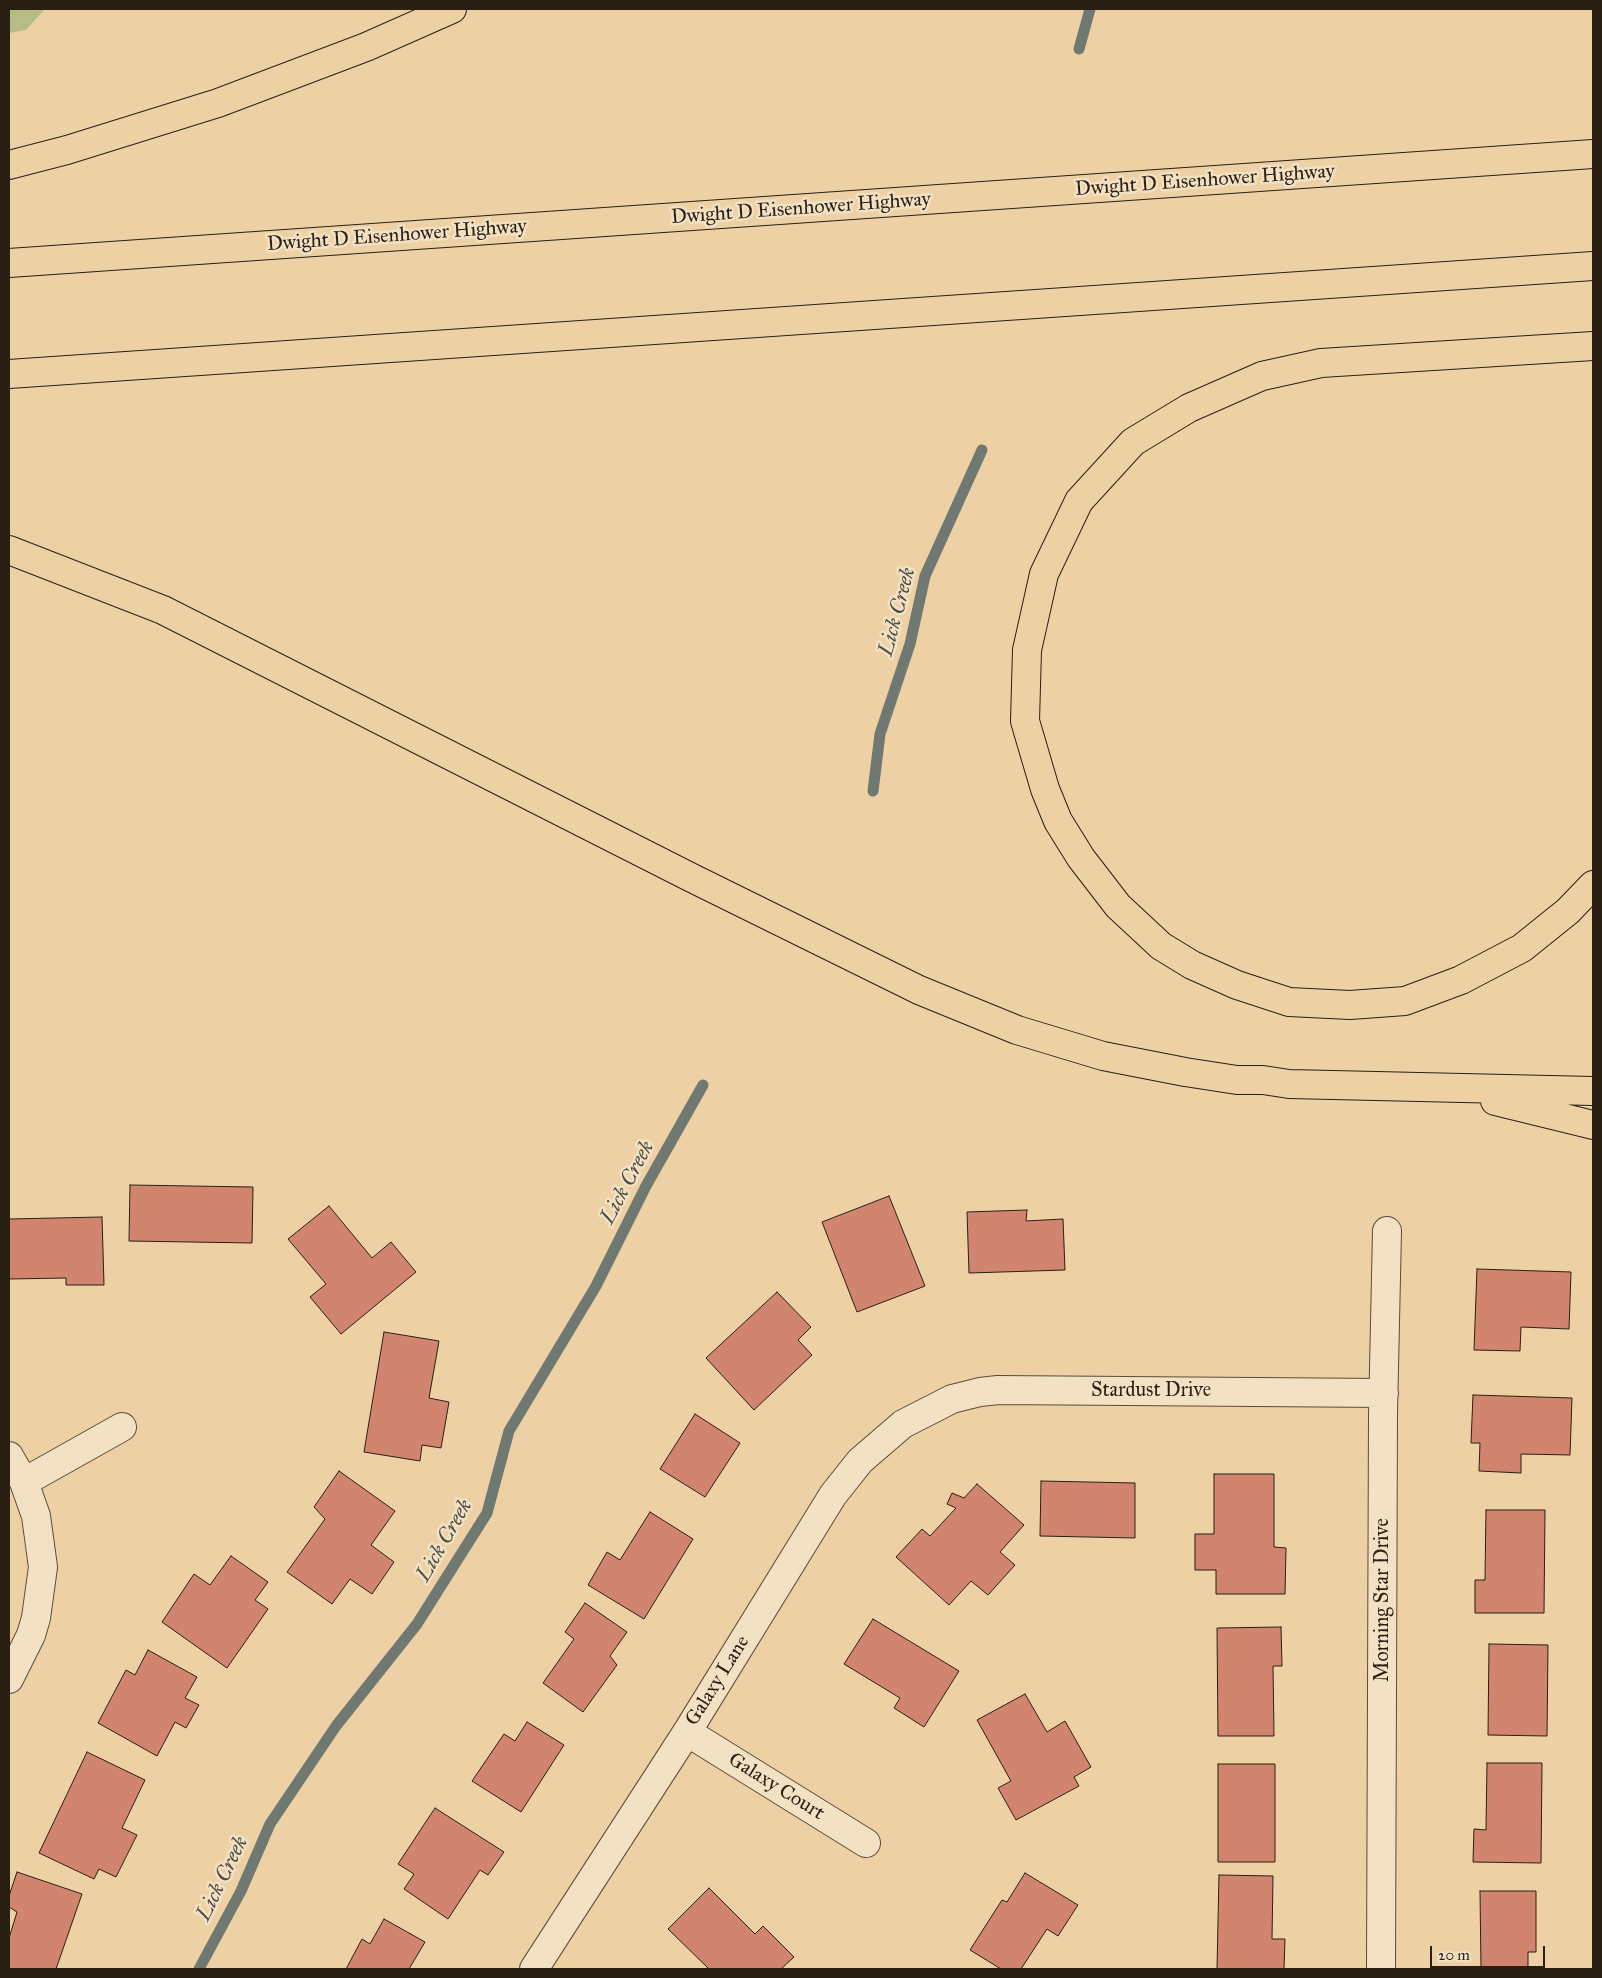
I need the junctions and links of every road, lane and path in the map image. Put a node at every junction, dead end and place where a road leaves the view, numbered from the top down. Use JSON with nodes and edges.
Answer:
{"nodes":[{"id":1,"x":452,"y":9,"type":"edge"},
{"id":2,"x":1593,"y":154,"type":"edge"},
{"id":3,"x":9,"y":165,"type":"edge"},
{"id":4,"x":9,"y":263,"type":"edge"},
{"id":5,"x":1593,"y":266,"type":"edge"},
{"id":6,"x":1593,"y":346,"type":"edge"},
{"id":7,"x":9,"y":374,"type":"edge"},
{"id":8,"x":9,"y":550,"type":"edge"},
{"id":9,"x":1593,"y":885,"type":"edge"},
{"id":10,"x":1442,"y":1088,"type":"junction"},
{"id":11,"x":1593,"y":1090,"type":"edge"},
{"id":12,"x":1593,"y":1125,"type":"edge"},
{"id":13,"x":1387,"y":1231,"type":"dead end"},
{"id":14,"x":1384,"y":1393,"type":"junction"},
{"id":15,"x":923,"y":1413,"type":"joint"},
{"id":16,"x":122,"y":1427,"type":"dead end"},
{"id":17,"x":9,"y":1456,"type":"edge"},
{"id":18,"x":24,"y":1482,"type":"junction"},
{"id":19,"x":9,"y":1679,"type":"edge"},
{"id":20,"x":687,"y":1732,"type":"junction"},
{"id":21,"x":866,"y":1843,"type":"dead end"},
{"id":22,"x":534,"y":1969,"type":"edge"},
{"id":23,"x":1381,"y":1969,"type":"edge"}],
"edges":[{"from":1,"to":3,"type":"highway"},
{"from":2,"to":4,"type":"highway","name":"Dwight D Eisenhower Highway"},
{"from":5,"to":7,"type":"highway"},
{"from":6,"to":9,"type":"highway"},
{"from":8,"to":10,"type":"highway"},
{"from":10,"to":11,"type":"highway"},
{"from":10,"to":12,"type":"highway"},
{"from":13,"to":14,"type":"street","name":"Morning Star Drive"},
{"from":14,"to":15,"type":"street","name":"Stardust Drive"},
{"from":14,"to":23,"type":"street","name":"Morning Star Drive"},
{"from":15,"to":20,"type":"street","name":"Galaxy Lane"},
{"from":16,"to":18,"type":"street"},
{"from":17,"to":18,"type":"street"},
{"from":18,"to":19,"type":"street"},
{"from":20,"to":21,"type":"street","name":"Galaxy Court"},
{"from":20,"to":22,"type":"street","name":"Galaxy Lane"}]}
